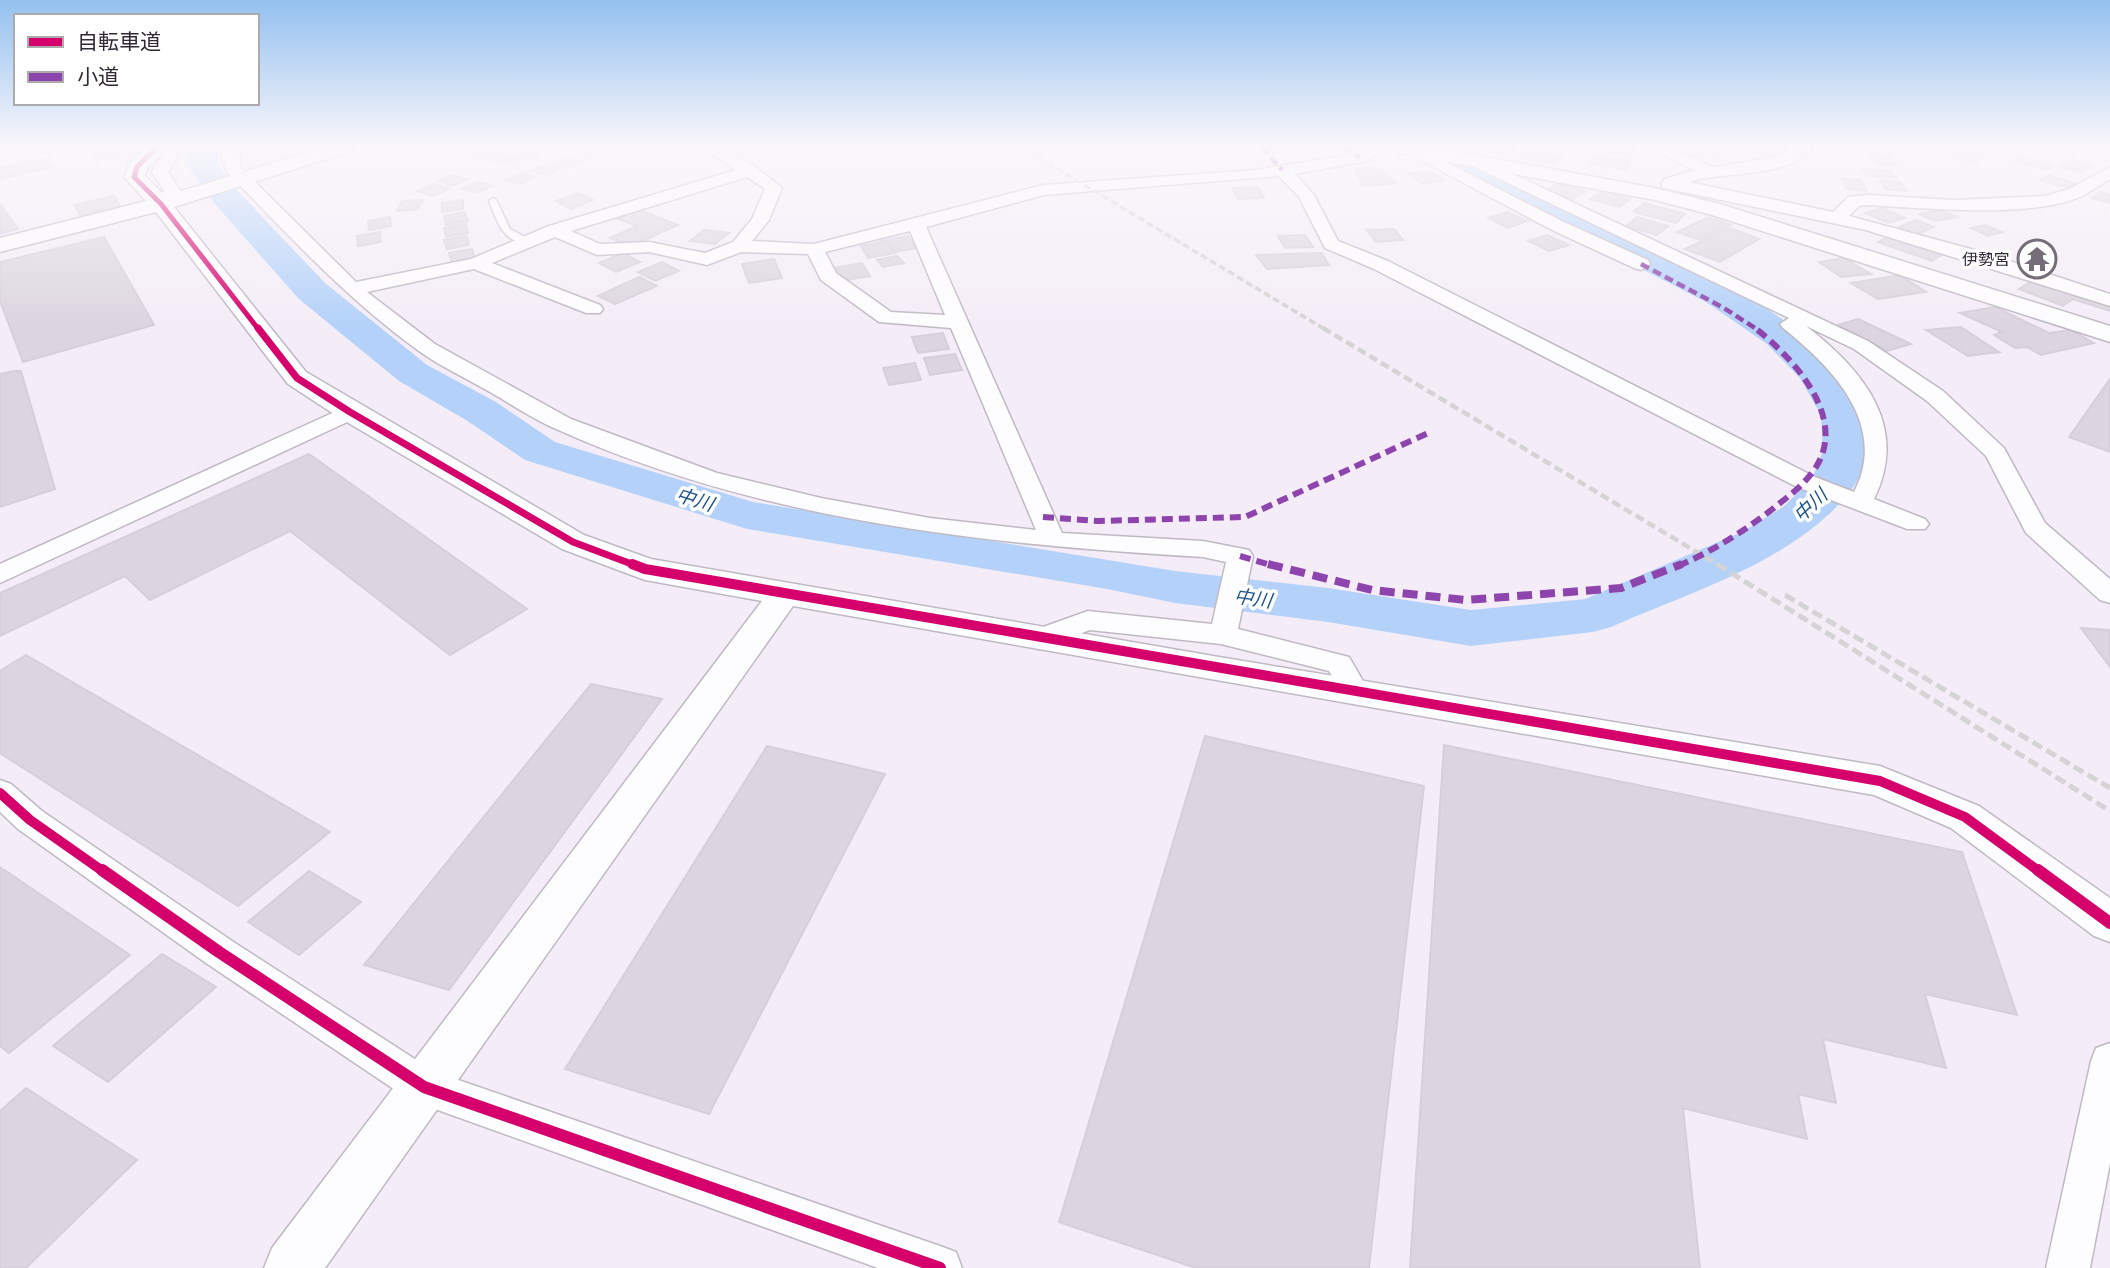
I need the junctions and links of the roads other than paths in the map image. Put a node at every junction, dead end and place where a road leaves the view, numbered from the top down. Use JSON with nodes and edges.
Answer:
{"nodes":[{"id":1,"x":149,"y":206,"type":"edge"},
{"id":2,"x":182,"y":206,"type":"edge"},
{"id":3,"x":268,"y":206,"type":"edge"},
{"id":4,"x":495,"y":206,"type":"edge"},
{"id":5,"x":634,"y":206,"type":"edge"},
{"id":6,"x":766,"y":206,"type":"edge"},
{"id":7,"x":984,"y":206,"type":"edge"},
{"id":8,"x":1312,"y":206,"type":"edge"},
{"id":9,"x":1519,"y":206,"type":"edge"},
{"id":10,"x":1569,"y":206,"type":"edge"},
{"id":11,"x":1718,"y":206,"type":"edge"},
{"id":12,"x":1774,"y":206,"type":"edge"},
{"id":13,"x":1849,"y":206,"type":"edge"},
{"id":14,"x":1837,"y":218,"type":"junction"},
{"id":15,"x":916,"y":225,"type":"junction"},
{"id":16,"x":555,"y":230,"type":"junction"},
{"id":17,"x":526,"y":241,"type":"junction"},
{"id":18,"x":0,"y":245,"type":"edge"},
{"id":19,"x":739,"y":246,"type":"junction"},
{"id":20,"x":814,"y":250,"type":"junction"},
{"id":21,"x":476,"y":262,"type":"junction"},
{"id":22,"x":1641,"y":264,"type":"dead end"},
{"id":23,"x":352,"y":289,"type":"junction"},
{"id":24,"x":1761,"y":298,"type":"junction"},
{"id":25,"x":2110,"y":300,"type":"edge"},
{"id":26,"x":593,"y":309,"type":"dead end"},
{"id":27,"x":959,"y":322,"type":"junction"},
{"id":28,"x":2110,"y":334,"type":"edge"},
{"id":29,"x":350,"y":412,"type":"junction"},
{"id":30,"x":1856,"y":500,"type":"junction"},
{"id":31,"x":1916,"y":524,"type":"dead end"},
{"id":32,"x":1053,"y":540,"type":"junction"},
{"id":33,"x":0,"y":574,"type":"edge"},
{"id":34,"x":785,"y":593,"type":"junction"},
{"id":35,"x":2110,"y":594,"type":"edge"},
{"id":36,"x":1223,"y":629,"type":"junction"},
{"id":37,"x":1039,"y":639,"type":"junction"},
{"id":38,"x":1355,"y":693,"type":"junction"},
{"id":39,"x":0,"y":793,"type":"edge"},
{"id":40,"x":2110,"y":923,"type":"edge"},
{"id":41,"x":2110,"y":1061,"type":"edge"},
{"id":42,"x":424,"y":1087,"type":"junction"},
{"id":43,"x":292,"y":1268,"type":"edge"},
{"id":44,"x":940,"y":1268,"type":"edge"},
{"id":45,"x":2068,"y":1268,"type":"edge"}],
"edges":[{"from":1,"to":18,"type":"street"},
{"from":2,"to":29,"type":"street"},
{"from":3,"to":23,"type":"street"},
{"from":4,"to":17,"type":"lane"},
{"from":5,"to":16,"type":"street"},
{"from":6,"to":19,"type":"street"},
{"from":7,"to":15,"type":"street"},
{"from":8,"to":30,"type":"street"},
{"from":9,"to":22,"type":"street"},
{"from":10,"to":24,"type":"street"},
{"from":11,"to":28,"type":"street"},
{"from":12,"to":14,"type":"street"},
{"from":13,"to":14,"type":"street"},
{"from":14,"to":25,"type":"street"},
{"from":15,"to":20,"type":"street"},
{"from":15,"to":27,"type":"street"},
{"from":16,"to":17,"type":"street"},
{"from":16,"to":19,"type":"street"},
{"from":17,"to":21,"type":"street"},
{"from":19,"to":20,"type":"street"},
{"from":20,"to":27,"type":"street"},
{"from":21,"to":23,"type":"street"},
{"from":21,"to":26,"type":"street"},
{"from":23,"to":32,"type":"street"},
{"from":24,"to":30,"type":"street"},
{"from":24,"to":35,"type":"street"},
{"from":27,"to":32,"type":"street"},
{"from":29,"to":33,"type":"street"},
{"from":29,"to":34,"type":"street"},
{"from":30,"to":31,"type":"street"},
{"from":32,"to":36,"type":"street"},
{"from":34,"to":37,"type":"street"},
{"from":34,"to":42,"type":"street"},
{"from":36,"to":37,"type":"street"},
{"from":36,"to":38,"type":"street"},
{"from":37,"to":38,"type":"street"},
{"from":38,"to":40,"type":"street"},
{"from":39,"to":42,"type":"street"},
{"from":41,"to":45,"type":"street"},
{"from":42,"to":43,"type":"street"},
{"from":42,"to":44,"type":"street"}]}
